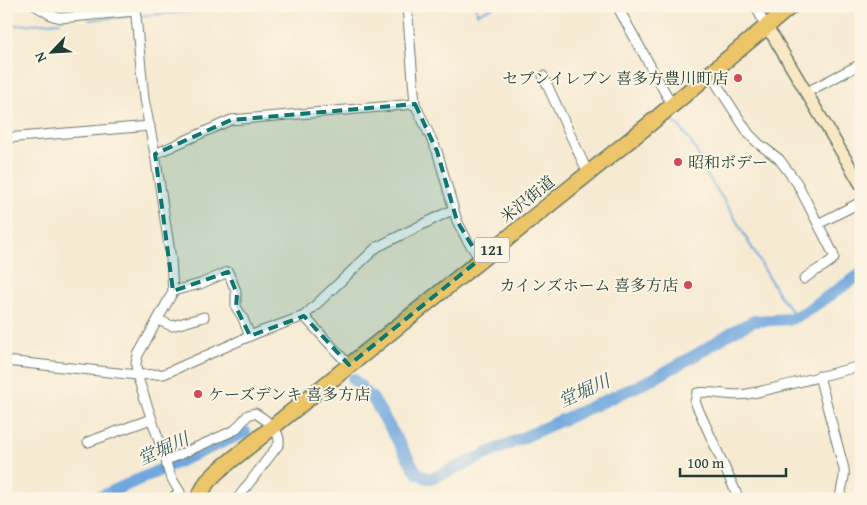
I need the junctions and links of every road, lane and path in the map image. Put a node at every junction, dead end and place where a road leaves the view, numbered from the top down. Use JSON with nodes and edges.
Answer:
{"nodes":[{"id":1,"x":36,"y":6,"type":"edge"},
{"id":2,"x":407,"y":6,"type":"edge"},
{"id":3,"x":617,"y":6,"type":"edge"},
{"id":4,"x":756,"y":6,"type":"edge"},
{"id":5,"x":791,"y":6,"type":"edge"},
{"id":6,"x":135,"y":9,"type":"edge"},
{"id":7,"x":766,"y":28,"type":"junction"},
{"id":8,"x":861,"y":64,"type":"edge"},
{"id":9,"x":710,"y":74,"type":"junction"},
{"id":10,"x":543,"y":76,"type":"dead end"},
{"id":11,"x":805,"y":93,"type":"junction"},
{"id":12,"x":415,"y":104,"type":"junction"},
{"id":13,"x":672,"y":105,"type":"junction"},
{"id":14,"x":150,"y":126,"type":"junction"},
{"id":15,"x":6,"y":138,"type":"edge"},
{"id":16,"x":155,"y":154,"type":"junction"},
{"id":17,"x":588,"y":173,"type":"junction"},
{"id":18,"x":861,"y":185,"type":"edge"},
{"id":19,"x":861,"y":202,"type":"edge"},
{"id":20,"x":452,"y":210,"type":"dead end"},
{"id":21,"x":818,"y":224,"type":"junction"},
{"id":22,"x":480,"y":259,"type":"junction"},
{"id":23,"x":804,"y":279,"type":"dead end"},
{"id":24,"x":173,"y":291,"type":"junction"},
{"id":25,"x":304,"y":316,"type":"junction"},
{"id":26,"x":204,"y":317,"type":"dead end"},
{"id":27,"x":158,"y":320,"type":"junction"},
{"id":28,"x":250,"y":336,"type":"junction"},
{"id":29,"x":6,"y":361,"type":"edge"},
{"id":30,"x":349,"y":365,"type":"junction"},
{"id":31,"x":861,"y":366,"type":"edge"},
{"id":32,"x":137,"y":375,"type":"junction"},
{"id":33,"x":819,"y":376,"type":"junction"},
{"id":34,"x":152,"y":418,"type":"junction"},
{"id":35,"x":272,"y":428,"type":"junction"},
{"id":36,"x":88,"y":442,"type":"dead end"},
{"id":37,"x":167,"y":462,"type":"junction"},
{"id":38,"x":171,"y":499,"type":"edge"},
{"id":39,"x":198,"y":499,"type":"edge"},
{"id":40,"x":237,"y":499,"type":"edge"},
{"id":41,"x":739,"y":499,"type":"edge"},
{"id":42,"x":841,"y":499,"type":"edge"}],
"edges":[{"from":1,"to":6,"type":"street"},
{"from":2,"to":12,"type":"street"},
{"from":3,"to":13,"type":"street"},
{"from":4,"to":7,"type":"street"},
{"from":5,"to":7,"type":"highway","name":"米沢街道","number":"121"},
{"from":6,"to":14,"type":"street"},
{"from":7,"to":9,"type":"highway","name":"米沢街道","number":"121"},
{"from":7,"to":11,"type":"street"},
{"from":8,"to":11,"type":"street"},
{"from":9,"to":13,"type":"highway","name":"米沢街道","number":"121"},
{"from":9,"to":21,"type":"street"},
{"from":10,"to":17,"type":"street"},
{"from":11,"to":18,"type":"street"},
{"from":12,"to":16,"type":"street"},
{"from":12,"to":22,"type":"street"},
{"from":13,"to":17,"type":"highway","name":"米沢街道","number":"121"},
{"from":14,"to":15,"type":"street"},
{"from":14,"to":16,"type":"street"},
{"from":16,"to":24,"type":"street"},
{"from":17,"to":22,"type":"highway","name":"米沢街道","number":"121"},
{"from":19,"to":21,"type":"street"},
{"from":20,"to":25,"type":"street"},
{"from":21,"to":23,"type":"street"},
{"from":22,"to":30,"type":"highway","name":"米沢街道","number":"121"},
{"from":24,"to":27,"type":"street"},
{"from":24,"to":28,"type":"street"},
{"from":25,"to":28,"type":"street"},
{"from":25,"to":30,"type":"street"},
{"from":26,"to":27,"type":"street"},
{"from":27,"to":32,"type":"street"},
{"from":28,"to":32,"type":"street"},
{"from":29,"to":32,"type":"street"},
{"from":30,"to":35,"type":"highway","name":"米沢街道","number":"121"},
{"from":31,"to":33,"type":"street"},
{"from":32,"to":34,"type":"street"},
{"from":33,"to":41,"type":"street"},
{"from":33,"to":42,"type":"street"},
{"from":34,"to":36,"type":"street"},
{"from":34,"to":37,"type":"street"},
{"from":35,"to":37,"type":"street"},
{"from":35,"to":39,"type":"highway","name":"米沢街道","number":"121"},
{"from":35,"to":40,"type":"street"},
{"from":37,"to":38,"type":"street"}]}
